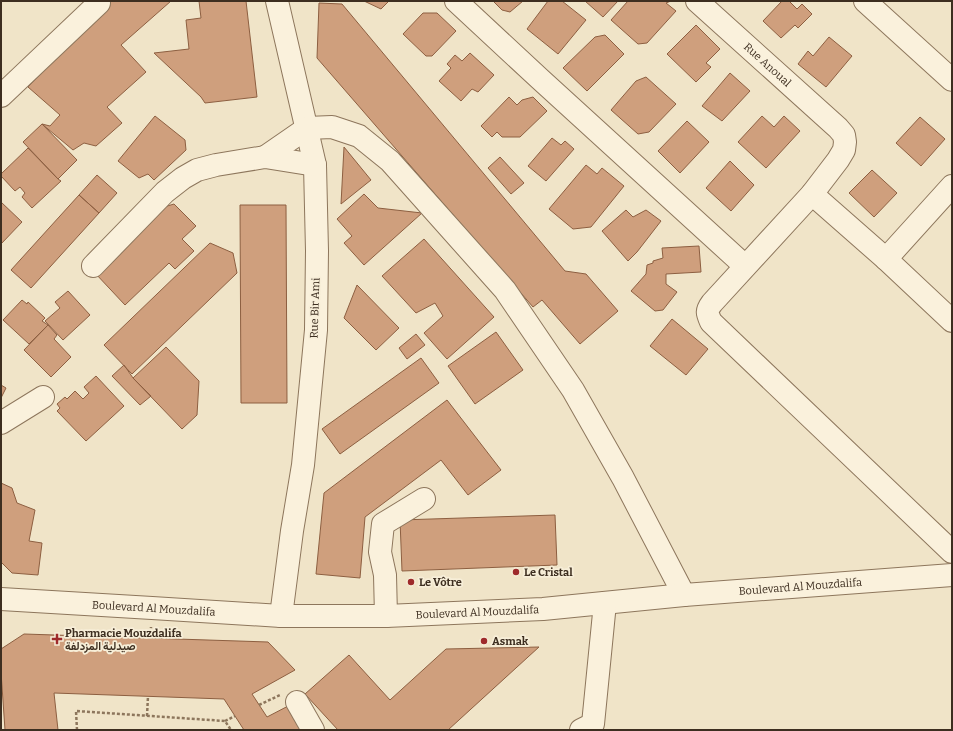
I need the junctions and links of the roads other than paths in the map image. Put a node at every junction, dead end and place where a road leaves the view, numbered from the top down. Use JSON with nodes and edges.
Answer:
{"nodes":[{"id":1,"x":277,"y":1,"type":"edge"},
{"id":2,"x":456,"y":1,"type":"edge"},
{"id":3,"x":697,"y":1,"type":"edge"},
{"id":4,"x":865,"y":1,"type":"edge"},
{"id":5,"x":99,"y":2,"type":"dead end"},
{"id":6,"x":952,"y":80,"type":"edge"},
{"id":7,"x":1,"y":96,"type":"edge"},
{"id":8,"x":307,"y":128,"type":"junction"},
{"id":9,"x":265,"y":157,"type":"junction"},
{"id":10,"x":315,"y":165,"type":"junction"},
{"id":11,"x":952,"y":186,"type":"edge"},
{"id":12,"x":812,"y":194,"type":"junction"},
{"id":13,"x":886,"y":259,"type":"junction"},
{"id":14,"x":93,"y":266,"type":"dead end"},
{"id":15,"x":745,"y":266,"type":"junction"},
{"id":16,"x":952,"y":321,"type":"edge"},
{"id":17,"x":43,"y":397,"type":"dead end"},
{"id":18,"x":1,"y":423,"type":"edge"},
{"id":19,"x":424,"y":498,"type":"dead end"},
{"id":20,"x":952,"y":552,"type":"edge"},
{"id":21,"x":952,"y":575,"type":"edge"},
{"id":22,"x":684,"y":595,"type":"junction"},
{"id":23,"x":1,"y":599,"type":"edge"},
{"id":24,"x":605,"y":603,"type":"junction"},
{"id":25,"x":281,"y":616,"type":"junction"},
{"id":26,"x":386,"y":616,"type":"junction"},
{"id":27,"x":297,"y":702,"type":"dead end"},
{"id":28,"x":313,"y":730,"type":"edge"},
{"id":29,"x":581,"y":730,"type":"edge"}],
"edges":[{"from":1,"to":8,"type":"street","name":"Rue Bir Ami"},
{"from":2,"to":15,"type":"street"},
{"from":3,"to":12,"type":"street","name":"Rue Anoual"},
{"from":4,"to":6,"type":"street"},
{"from":5,"to":7,"type":"street"},
{"from":8,"to":9,"type":"street"},
{"from":8,"to":10,"type":"street","name":"Rue Bir Ami"},
{"from":8,"to":22,"type":"street"},
{"from":9,"to":10,"type":"street"},
{"from":9,"to":14,"type":"street"},
{"from":10,"to":25,"type":"street","name":"Rue Bir Ami"},
{"from":11,"to":13,"type":"street"},
{"from":12,"to":13,"type":"street"},
{"from":12,"to":15,"type":"street"},
{"from":13,"to":16,"type":"street"},
{"from":15,"to":20,"type":"street"},
{"from":17,"to":18,"type":"street"},
{"from":19,"to":26,"type":"street"},
{"from":21,"to":22,"type":"street","name":"Boulevard Al Mouzdalifa"},
{"from":22,"to":24,"type":"street","name":"Boulevard Al Mouzdalifa"},
{"from":23,"to":25,"type":"street","name":"Boulevard Al Mouzdalifa"},
{"from":24,"to":26,"type":"street","name":"Boulevard Al Mouzdalifa"},
{"from":24,"to":29,"type":"street"},
{"from":25,"to":26,"type":"street","name":"Boulevard Al Mouzdalifa"},
{"from":27,"to":28,"type":"street"}]}
